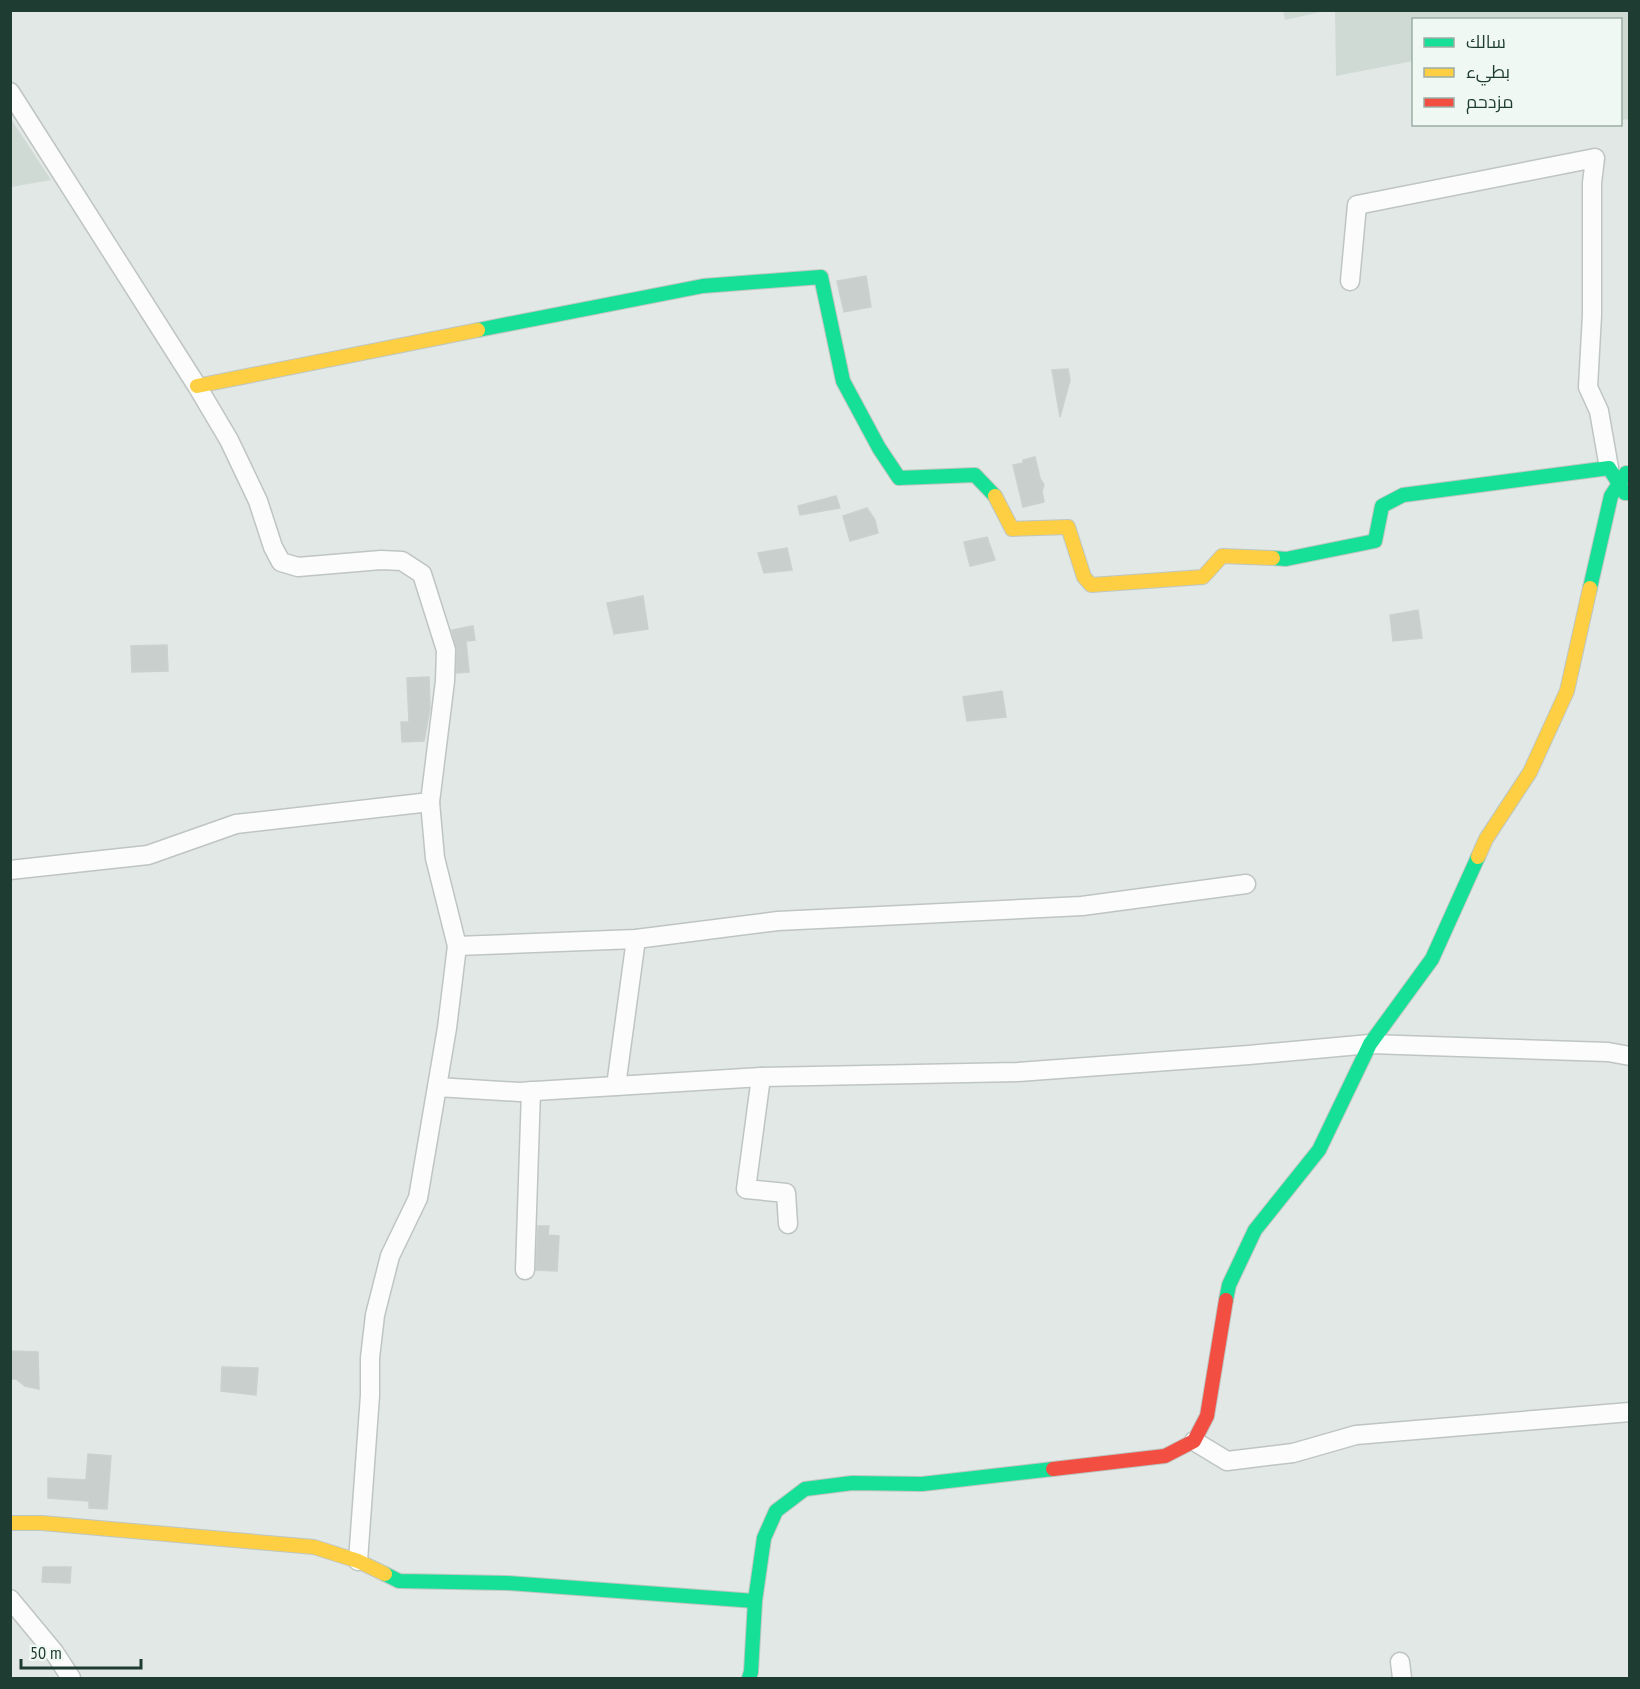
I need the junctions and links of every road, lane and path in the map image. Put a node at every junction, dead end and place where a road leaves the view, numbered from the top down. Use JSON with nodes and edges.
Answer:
{"nodes":[{"id":1,"x":10,"y":92,"type":"edge"},
{"id":2,"x":1350,"y":280,"type":"dead end"},
{"id":3,"x":197,"y":386,"type":"junction"},
{"id":4,"x":1629,"y":468,"type":"edge"},
{"id":5,"x":1614,"y":475,"type":"junction"},
{"id":6,"x":1629,"y":493,"type":"edge"},
{"id":7,"x":430,"y":802,"type":"junction"},
{"id":8,"x":10,"y":870,"type":"edge"},
{"id":9,"x":1246,"y":884,"type":"dead end"},
{"id":10,"x":636,"y":939,"type":"junction"},
{"id":11,"x":457,"y":946,"type":"junction"},
{"id":12,"x":1370,"y":1044,"type":"junction"},
{"id":13,"x":1629,"y":1056,"type":"edge"},
{"id":14,"x":761,"y":1077,"type":"junction"},
{"id":15,"x":616,"y":1086,"type":"junction"},
{"id":16,"x":437,"y":1087,"type":"junction"},
{"id":17,"x":531,"y":1091,"type":"junction"},
{"id":18,"x":788,"y":1224,"type":"dead end"},
{"id":19,"x":525,"y":1270,"type":"dead end"},
{"id":20,"x":1629,"y":1412,"type":"edge"},
{"id":21,"x":1194,"y":1441,"type":"junction"},
{"id":22,"x":10,"y":1523,"type":"edge"},
{"id":23,"x":358,"y":1561,"type":"junction"},
{"id":24,"x":10,"y":1599,"type":"edge"},
{"id":25,"x":755,"y":1601,"type":"junction"},
{"id":26,"x":71,"y":1678,"type":"edge"},
{"id":27,"x":749,"y":1678,"type":"edge"}],
"edges":[{"from":1,"to":3,"type":"street"},
{"from":2,"to":5,"type":"street"},
{"from":3,"to":5,"type":"street"},
{"from":3,"to":7,"type":"street"},
{"from":4,"to":5,"type":"street"},
{"from":5,"to":6,"type":"street"},
{"from":5,"to":12,"type":"street"},
{"from":7,"to":8,"type":"street"},
{"from":7,"to":11,"type":"street"},
{"from":9,"to":10,"type":"street"},
{"from":10,"to":11,"type":"street"},
{"from":10,"to":15,"type":"street"},
{"from":11,"to":16,"type":"street"},
{"from":12,"to":13,"type":"street"},
{"from":12,"to":14,"type":"street"},
{"from":12,"to":21,"type":"street"},
{"from":14,"to":15,"type":"street"},
{"from":14,"to":18,"type":"street"},
{"from":15,"to":17,"type":"street"},
{"from":16,"to":17,"type":"street"},
{"from":16,"to":23,"type":"street"},
{"from":17,"to":19,"type":"street"},
{"from":20,"to":21,"type":"street"},
{"from":21,"to":25,"type":"street"},
{"from":22,"to":23,"type":"street"},
{"from":23,"to":25,"type":"street"},
{"from":24,"to":26,"type":"street"},
{"from":25,"to":27,"type":"street"}]}
